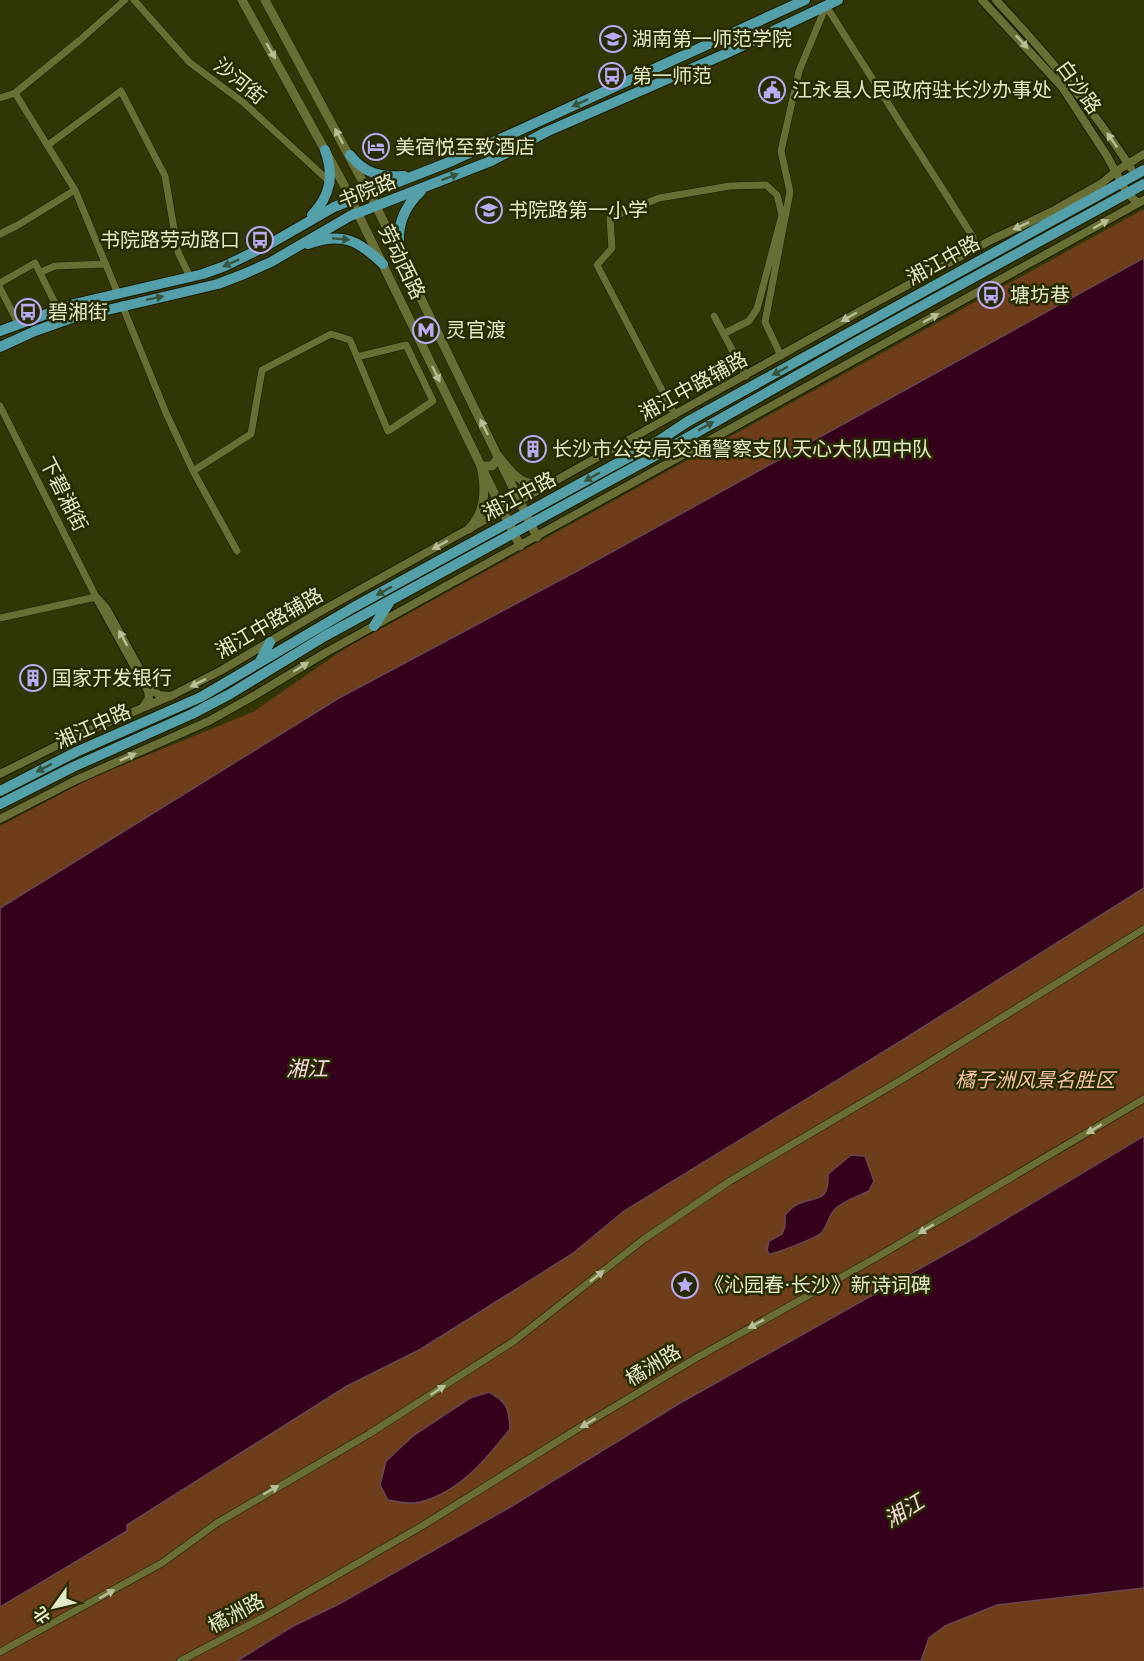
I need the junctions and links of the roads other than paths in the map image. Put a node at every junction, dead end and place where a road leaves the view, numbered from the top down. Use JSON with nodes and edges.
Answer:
{"nodes":[{"id":1,"x":125,"y":0,"type":"edge"},
{"id":2,"x":134,"y":0,"type":"edge"},
{"id":3,"x":242,"y":0,"type":"edge"},
{"id":4,"x":265,"y":0,"type":"edge"},
{"id":5,"x":805,"y":0,"type":"edge"},
{"id":6,"x":838,"y":0,"type":"edge"},
{"id":7,"x":982,"y":0,"type":"edge"},
{"id":8,"x":996,"y":0,"type":"edge"},
{"id":9,"x":826,"y":6,"type":"junction"},
{"id":10,"x":15,"y":93,"type":"junction"},
{"id":11,"x":0,"y":99,"type":"edge"},
{"id":12,"x":48,"y":145,"type":"junction"},
{"id":13,"x":326,"y":150,"type":"junction"},
{"id":14,"x":1144,"y":154,"type":"edge"},
{"id":15,"x":350,"y":155,"type":"junction"},
{"id":16,"x":1128,"y":165,"type":"junction"},
{"id":17,"x":1115,"y":172,"type":"junction"},
{"id":18,"x":1139,"y":172,"type":"edge"},
{"id":19,"x":416,"y":175,"type":"junction"},
{"id":20,"x":1121,"y":182,"type":"junction"},
{"id":21,"x":331,"y":183,"type":"junction"},
{"id":22,"x":1143,"y":186,"type":"edge"},
{"id":23,"x":425,"y":187,"type":"junction"},
{"id":24,"x":75,"y":190,"type":"junction"},
{"id":25,"x":369,"y":193,"type":"junction"},
{"id":26,"x":1127,"y":193,"type":"junction"},
{"id":27,"x":351,"y":200,"type":"junction"},
{"id":28,"x":1141,"y":202,"type":"edge"},
{"id":29,"x":376,"y":206,"type":"junction"},
{"id":30,"x":358,"y":213,"type":"junction"},
{"id":31,"x":302,"y":225,"type":"junction"},
{"id":32,"x":0,"y":234,"type":"edge"},
{"id":33,"x":291,"y":250,"type":"junction"},
{"id":34,"x":966,"y":254,"type":"junction"},
{"id":35,"x":400,"y":255,"type":"junction"},
{"id":36,"x":106,"y":264,"type":"junction"},
{"id":37,"x":383,"y":264,"type":"junction"},
{"id":38,"x":40,"y":272,"type":"junction"},
{"id":39,"x":190,"y":277,"type":"junction"},
{"id":40,"x":0,"y":283,"type":"edge"},
{"id":41,"x":0,"y":288,"type":"edge"},
{"id":42,"x":118,"y":294,"type":"junction"},
{"id":43,"x":2,"y":297,"type":"edge"},
{"id":44,"x":122,"y":305,"type":"junction"},
{"id":45,"x":58,"y":309,"type":"junction"},
{"id":46,"x":714,"y":316,"type":"dead end"},
{"id":47,"x":18,"y":323,"type":"junction"},
{"id":48,"x":0,"y":331,"type":"edge"},
{"id":49,"x":725,"y":333,"type":"junction"},
{"id":50,"x":0,"y":346,"type":"edge"},
{"id":51,"x":781,"y":356,"type":"junction"},
{"id":52,"x":357,"y":357,"type":"junction"},
{"id":53,"x":746,"y":376,"type":"junction"},
{"id":54,"x":0,"y":406,"type":"edge"},
{"id":55,"x":675,"y":415,"type":"junction"},
{"id":56,"x":499,"y":458,"type":"junction"},
{"id":57,"x":481,"y":466,"type":"junction"},
{"id":58,"x":193,"y":471,"type":"junction"},
{"id":59,"x":551,"y":483,"type":"junction"},
{"id":60,"x":520,"y":501,"type":"junction"},
{"id":61,"x":503,"y":510,"type":"junction"},
{"id":62,"x":526,"y":513,"type":"junction"},
{"id":63,"x":531,"y":524,"type":"junction"},
{"id":64,"x":511,"y":528,"type":"junction"},
{"id":65,"x":469,"y":529,"type":"junction"},
{"id":66,"x":537,"y":537,"type":"junction"},
{"id":67,"x":520,"y":546,"type":"junction"},
{"id":68,"x":237,"y":551,"type":"dead end"},
{"id":69,"x":96,"y":597,"type":"junction"},
{"id":70,"x":390,"y":600,"type":"junction"},
{"id":71,"x":0,"y":618,"type":"edge"},
{"id":72,"x":374,"y":626,"type":"junction"},
{"id":73,"x":270,"y":642,"type":"junction"},
{"id":74,"x":258,"y":665,"type":"junction"},
{"id":75,"x":170,"y":696,"type":"junction"},
{"id":76,"x":142,"y":708,"type":"junction"},
{"id":77,"x":0,"y":774,"type":"edge"},
{"id":78,"x":0,"y":790,"type":"edge"},
{"id":79,"x":0,"y":804,"type":"edge"},
{"id":80,"x":0,"y":819,"type":"edge"},
{"id":81,"x":1144,"y":929,"type":"edge"},
{"id":82,"x":1144,"y":1099,"type":"edge"},
{"id":83,"x":0,"y":1652,"type":"edge"},
{"id":84,"x":180,"y":1661,"type":"edge"}],
"edges":[{"from":1,"to":10,"type":"street"},
{"from":2,"to":21,"type":"street","name":"沙河街"},
{"from":3,"to":13,"type":"main road","name":"劳动西路","one_way":true},
{"from":15,"to":4,"type":"main road","name":"劳动西路","one_way":true},
{"from":5,"to":19,"type":"main road","name":"书院路","one_way":true},
{"from":6,"to":9,"type":"main road","name":"书院路"},
{"from":7,"to":17,"type":"street","name":"白沙路","one_way":true},
{"from":16,"to":8,"type":"street","name":"白沙路","one_way":true},
{"from":23,"to":9,"type":"main road","name":"书院路","one_way":true},
{"from":9,"to":34,"type":"street"},
{"from":9,"to":51,"type":"street"},
{"from":10,"to":11,"type":"street"},
{"from":10,"to":12,"type":"street"},
{"from":12,"to":24,"type":"street"},
{"from":12,"to":39,"type":"street"},
{"from":13,"to":21,"type":"main road"},
{"from":13,"to":27,"type":"main road","name":"劳动西路"},
{"from":14,"to":16,"type":"street","name":"湘江中路辅路"},
{"from":15,"to":19,"type":"main road"},
{"from":15,"to":25,"type":"main road","name":"劳动西路"},
{"from":16,"to":17,"type":"street","name":"湘江中路辅路"},
{"from":16,"to":18,"type":"street","name":"白沙路"},
{"from":17,"to":20,"type":"street","name":"白沙路"},
{"from":17,"to":34,"type":"street","name":"湘江中路辅路","one_way":true},
{"from":18,"to":20,"type":"main road","name":"湘江中路"},
{"from":18,"to":22,"type":"street","name":"白沙路"},
{"from":19,"to":25,"type":"main road","name":"书院路"},
{"from":20,"to":26,"type":"street","name":"白沙路"},
{"from":20,"to":62,"type":"main road","name":"湘江中路","one_way":true},
{"from":21,"to":31,"type":"main road"},
{"from":22,"to":26,"type":"main road","name":"湘江中路"},
{"from":23,"to":29,"type":"main road","name":"书院路"},
{"from":23,"to":35,"type":"main road"},
{"from":24,"to":32,"type":"street"},
{"from":24,"to":36,"type":"street"},
{"from":25,"to":27,"type":"main road","name":"书院路"},
{"from":25,"to":29,"type":"main road","name":"劳动西路"},
{"from":26,"to":28,"type":"street","name":"白沙路"},
{"from":63,"to":26,"type":"main road","name":"湘江中路","one_way":true},
{"from":27,"to":30,"type":"main road","name":"劳动西路"},
{"from":27,"to":31,"type":"main road","name":"书院路"},
{"from":66,"to":28,"type":"street","one_way":true},
{"from":29,"to":30,"type":"main road","name":"书院路"},
{"from":29,"to":35,"type":"main road","name":"劳动西路"},
{"from":30,"to":33,"type":"main road","name":"书院路"},
{"from":30,"to":37,"type":"main road","name":"劳动西路"},
{"from":31,"to":39,"type":"main road","name":"书院路","one_way":true},
{"from":33,"to":37,"type":"main road","one_way":true},
{"from":44,"to":33,"type":"main road","name":"书院路","one_way":true},
{"from":34,"to":51,"type":"street","name":"湘江中路辅路","one_way":true},
{"from":35,"to":37,"type":"main road"},
{"from":56,"to":35,"type":"main road","name":"劳动西路","one_way":true},
{"from":36,"to":38,"type":"street"},
{"from":36,"to":42,"type":"street"},
{"from":37,"to":57,"type":"main road","name":"劳动西路","one_way":true},
{"from":38,"to":40,"type":"street"},
{"from":38,"to":45,"type":"street"},
{"from":39,"to":42,"type":"main road","name":"书院路"},
{"from":41,"to":43,"type":"street"},
{"from":42,"to":45,"type":"main road","name":"书院路"},
{"from":43,"to":47,"type":"street"},
{"from":44,"to":50,"type":"main road","name":"书院路"},
{"from":44,"to":58,"type":"street"},
{"from":45,"to":47,"type":"main road","name":"书院路"},
{"from":46,"to":49,"type":"street"},
{"from":47,"to":48,"type":"main road","name":"书院路"},
{"from":49,"to":53,"type":"street"},
{"from":49,"to":55,"type":"street"},
{"from":51,"to":53,"type":"street","name":"湘江中路辅路"},
{"from":52,"to":52,"type":"street"},
{"from":52,"to":58,"type":"street"},
{"from":53,"to":55,"type":"street","name":"湘江中路辅路"},
{"from":54,"to":69,"type":"street","name":"下碧湘街"},
{"from":55,"to":59,"type":"street","name":"湘江中路辅路"},
{"from":56,"to":57,"type":"main road"},
{"from":56,"to":59,"type":"main road"},
{"from":56,"to":60,"type":"main road","name":"劳动西路"},
{"from":57,"to":61,"type":"main road","name":"劳动西路"},
{"from":57,"to":65,"type":"main road"},
{"from":58,"to":68,"type":"street"},
{"from":59,"to":60,"type":"street","name":"湘江中路辅路"},
{"from":60,"to":61,"type":"street","name":"湘江中路辅路"},
{"from":60,"to":62,"type":"main road","name":"劳动西路"},
{"from":61,"to":64,"type":"main road","name":"劳动西路"},
{"from":61,"to":65,"type":"street","name":"湘江中路辅路"},
{"from":62,"to":63,"type":"main road","name":"劳动西路"},
{"from":62,"to":64,"type":"main road","name":"湘江中路"},
{"from":63,"to":64,"type":"main road","name":"湘江中路"},
{"from":63,"to":66,"type":"main road","name":"劳动西路"},
{"from":64,"to":67,"type":"main road","name":"劳动西路"},
{"from":64,"to":70,"type":"main road","name":"湘江中路"},
{"from":64,"to":74,"type":"main road","name":"湘江中路","one_way":true},
{"from":65,"to":73,"type":"street","name":"湘江中路辅路","one_way":true},
{"from":66,"to":67,"type":"street"},
{"from":67,"to":72,"type":"street"},
{"from":69,"to":71,"type":"street"},
{"from":75,"to":69,"type":"street","name":"下碧湘街","one_way":true},
{"from":69,"to":76,"type":"street","name":"下碧湘街"},
{"from":70,"to":72,"type":"main road"},
{"from":70,"to":79,"type":"main road","name":"湘江中路"},
{"from":80,"to":72,"type":"street","one_way":true},
{"from":73,"to":74,"type":"main road"},
{"from":73,"to":75,"type":"street","name":"湘江中路辅路","one_way":true},
{"from":74,"to":78,"type":"main road","name":"湘江中路","one_way":true},
{"from":75,"to":76,"type":"street","name":"湘江中路辅路"},
{"from":76,"to":77,"type":"street","name":"湘江中路辅路"},
{"from":83,"to":81,"type":"street","one_way":true},
{"from":82,"to":84,"type":"street","name":"橘洲路","one_way":true}]}
